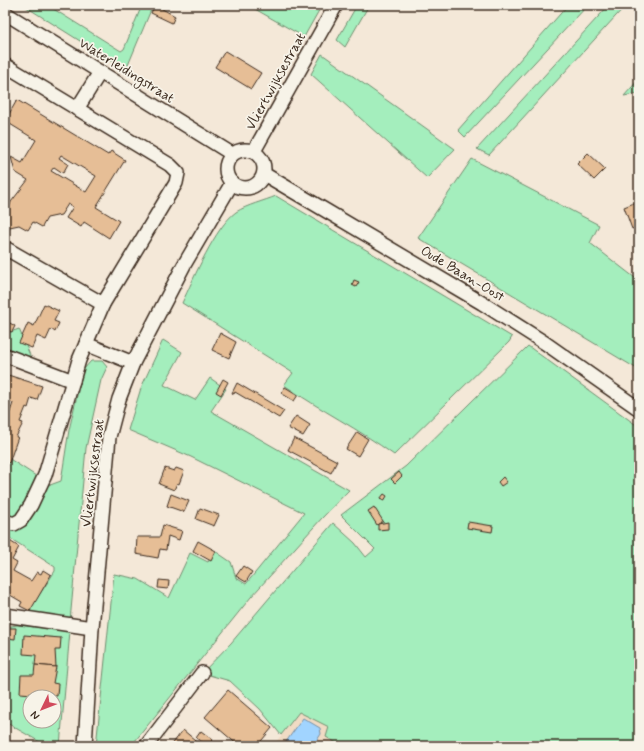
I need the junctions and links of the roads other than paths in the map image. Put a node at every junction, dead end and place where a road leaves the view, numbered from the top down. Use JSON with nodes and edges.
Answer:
{"nodes":[{"id":1,"x":336,"y":5,"type":"edge"},
{"id":2,"x":5,"y":13,"type":"edge"},
{"id":3,"x":5,"y":65,"type":"edge"},
{"id":4,"x":100,"y":72,"type":"junction"},
{"id":5,"x":77,"y":109,"type":"junction"},
{"id":6,"x":254,"y":151,"type":"junction"},
{"id":7,"x":232,"y":154,"type":"junction"},
{"id":8,"x":264,"y":174,"type":"junction"},
{"id":9,"x":232,"y":183,"type":"junction"},
{"id":10,"x":5,"y":248,"type":"edge"},
{"id":11,"x":103,"y":304,"type":"junction"},
{"id":12,"x":86,"y":344,"type":"junction"},
{"id":13,"x":5,"y":355,"type":"edge"},
{"id":14,"x":133,"y":363,"type":"junction"},
{"id":15,"x":73,"y":381,"type":"junction"},
{"id":16,"x":639,"y":409,"type":"edge"},
{"id":17,"x":5,"y":521,"type":"edge"},
{"id":18,"x":5,"y":615,"type":"edge"},
{"id":19,"x":92,"y":628,"type":"junction"},
{"id":20,"x":202,"y":673,"type":"dead end"},
{"id":21,"x":85,"y":746,"type":"edge"},
{"id":22,"x":146,"y":746,"type":"edge"}],
"edges":[{"from":1,"to":6,"type":"street","name":"Vliertwijksestraat"},
{"from":2,"to":4,"type":"street","name":"Waterleidingstraat"},
{"from":3,"to":5,"type":"street"},
{"from":4,"to":5,"type":"street"},
{"from":4,"to":7,"type":"street","name":"Waterleidingstraat"},
{"from":5,"to":11,"type":"street"},
{"from":6,"to":7,"type":"street"},
{"from":6,"to":8,"type":"street"},
{"from":7,"to":9,"type":"street"},
{"from":8,"to":9,"type":"street"},
{"from":8,"to":16,"type":"street","name":"Oude Baan-Oost"},
{"from":9,"to":14,"type":"street","name":"Vliertwijksestraat"},
{"from":10,"to":11,"type":"street"},
{"from":11,"to":12,"type":"street"},
{"from":12,"to":14,"type":"street"},
{"from":12,"to":15,"type":"street"},
{"from":13,"to":15,"type":"street"},
{"from":14,"to":19,"type":"street","name":"Vliertwijksestraat"},
{"from":15,"to":17,"type":"street"},
{"from":18,"to":19,"type":"street"},
{"from":19,"to":21,"type":"street","name":"Vliertwijksestraat"},
{"from":20,"to":22,"type":"street"}]}
